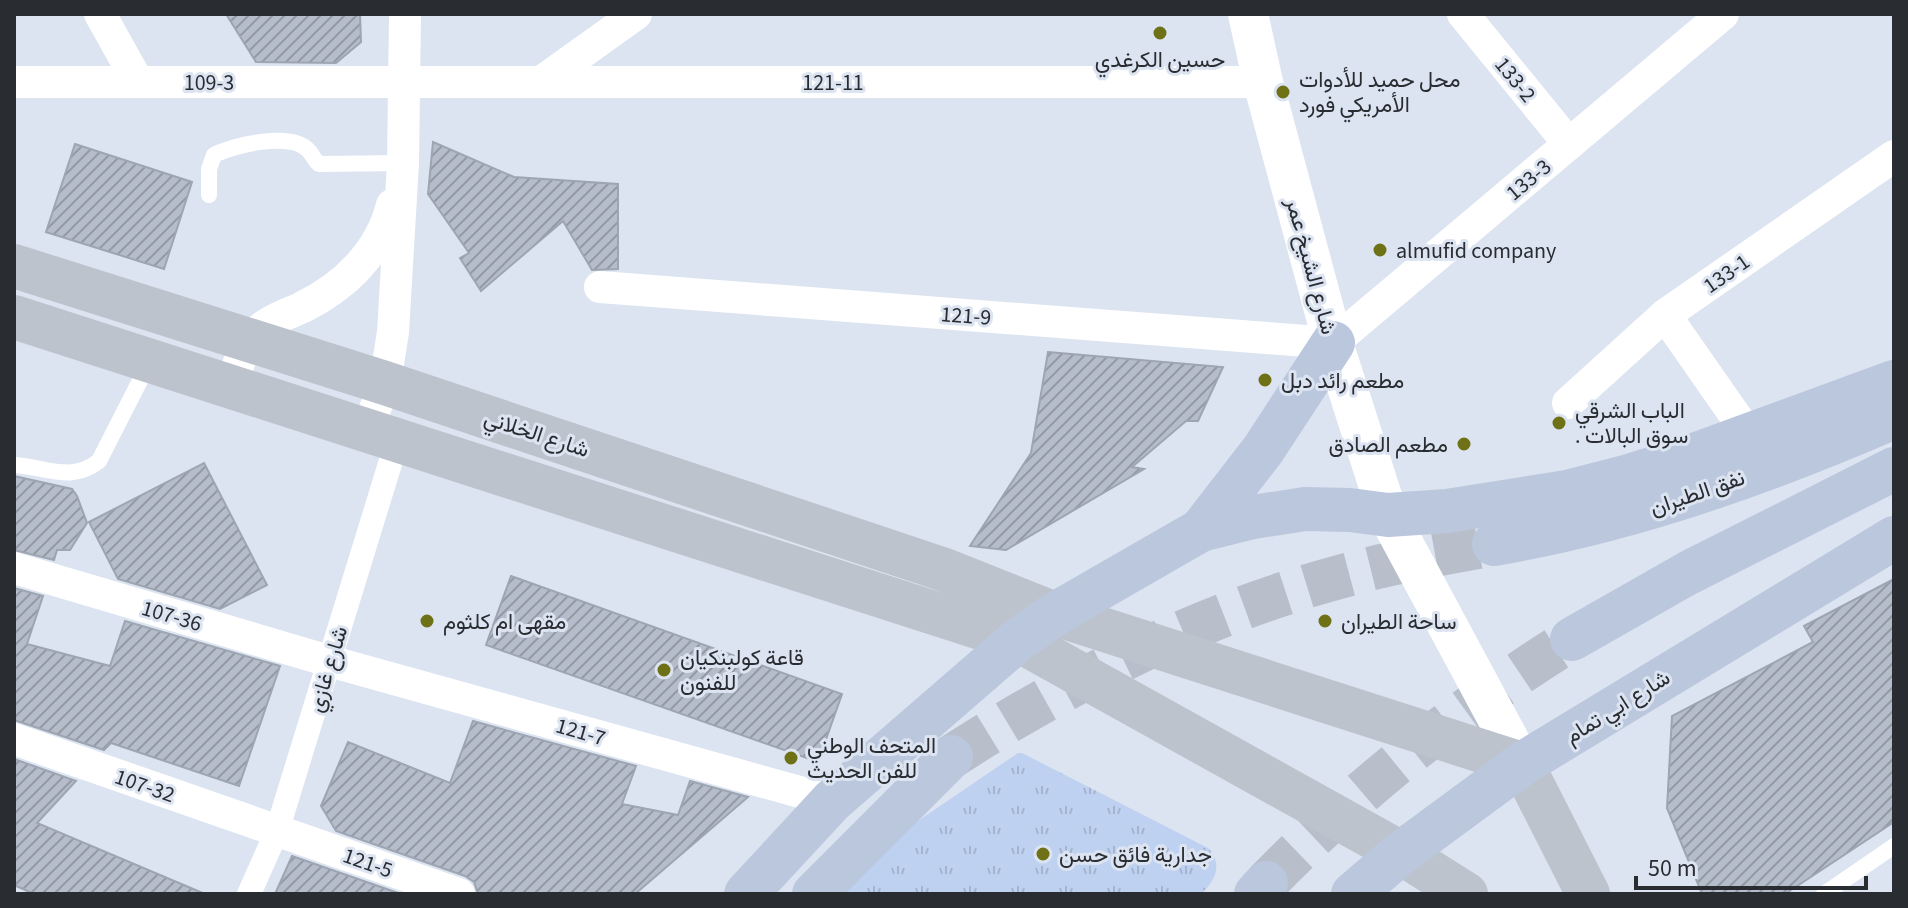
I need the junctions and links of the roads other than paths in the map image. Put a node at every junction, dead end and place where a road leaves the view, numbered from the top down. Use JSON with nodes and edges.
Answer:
{"nodes":[{"id":1,"x":100,"y":14,"type":"edge"},
{"id":2,"x":405,"y":14,"type":"edge"},
{"id":3,"x":636,"y":14,"type":"edge"},
{"id":4,"x":1248,"y":14,"type":"edge"},
{"id":5,"x":1463,"y":14,"type":"edge"},
{"id":6,"x":1723,"y":14,"type":"edge"},
{"id":7,"x":1688,"y":25,"type":"edge"},
{"id":8,"x":403,"y":81,"type":"junction"},
{"id":9,"x":14,"y":82,"type":"edge"},
{"id":10,"x":138,"y":82,"type":"junction"},
{"id":11,"x":541,"y":82,"type":"junction"},
{"id":12,"x":1263,"y":82,"type":"junction"},
{"id":13,"x":1569,"y":144,"type":"junction"},
{"id":14,"x":1894,"y":156,"type":"edge"},
{"id":15,"x":403,"y":163,"type":"junction"},
{"id":16,"x":209,"y":195,"type":"dead end"},
{"id":17,"x":14,"y":266,"type":"edge"},
{"id":18,"x":600,"y":287,"type":"dead end"},
{"id":19,"x":1665,"y":315,"type":"junction"},
{"id":20,"x":14,"y":317,"type":"edge"},
{"id":21,"x":249,"y":341,"type":"junction"},
{"id":22,"x":1333,"y":343,"type":"junction"},
{"id":23,"x":150,"y":361,"type":"junction"},
{"id":24,"x":1894,"y":382,"type":"edge"},
{"id":25,"x":385,"y":383,"type":"junction"},
{"id":26,"x":231,"y":386,"type":"junction"},
{"id":27,"x":1568,"y":403,"type":"dead end"},
{"id":28,"x":1894,"y":417,"type":"edge"},
{"id":29,"x":1748,"y":434,"type":"junction"},
{"id":30,"x":382,"y":435,"type":"junction"},
{"id":31,"x":14,"y":465,"type":"edge"},
{"id":32,"x":1894,"y":469,"type":"edge"},
{"id":33,"x":1388,"y":515,"type":"junction"},
{"id":34,"x":1201,"y":530,"type":"junction"},
{"id":35,"x":1894,"y":538,"type":"edge"},
{"id":36,"x":1494,"y":544,"type":"tunnel mouth"},
{"id":37,"x":14,"y":568,"type":"edge"},
{"id":38,"x":1055,"y":614,"type":"junction"},
{"id":39,"x":1572,"y":639,"type":"tunnel mouth"},
{"id":40,"x":1018,"y":640,"type":"junction"},
{"id":41,"x":329,"y":661,"type":"junction"},
{"id":42,"x":14,"y":739,"type":"edge"},
{"id":43,"x":951,"y":757,"type":"tunnel mouth"},
{"id":44,"x":1522,"y":764,"type":"junction"},
{"id":45,"x":832,"y":801,"type":"junction"},
{"id":46,"x":277,"y":831,"type":"junction"},
{"id":47,"x":1894,"y":846,"type":"edge"},
{"id":48,"x":1401,"y":853,"type":"junction"},
{"id":49,"x":746,"y":893,"type":"edge"},
{"id":50,"x":249,"y":894,"type":"edge"},
{"id":51,"x":459,"y":894,"type":"edge"},
{"id":52,"x":814,"y":894,"type":"edge"},
{"id":53,"x":1353,"y":894,"type":"edge"},
{"id":54,"x":1466,"y":894,"type":"edge"},
{"id":55,"x":1588,"y":894,"type":"edge"},
{"id":56,"x":1824,"y":894,"type":"edge"}],
"edges":[{"from":1,"to":10,"type":"street"},
{"from":2,"to":8,"type":"street","name":"شارع غازي"},
{"from":3,"to":11,"type":"street"},
{"from":4,"to":12,"type":"street","name":"شارع الشيخ عمر"},
{"from":5,"to":13,"type":"street","name":"133-2"},
{"from":6,"to":7,"type":"street","name":"133-3"},
{"from":7,"to":13,"type":"street","name":"133-3"},
{"from":8,"to":10,"type":"street","name":"109-3"},
{"from":8,"to":11,"type":"street","name":"121-11"},
{"from":8,"to":15,"type":"street","name":"شارع غازي"},
{"from":9,"to":10,"type":"street","name":"109-3"},
{"from":11,"to":12,"type":"street","name":"121-11"},
{"from":12,"to":22,"type":"street","name":"شارع الشيخ عمر"},
{"from":13,"to":22,"type":"street","name":"133-3"},
{"from":14,"to":19,"type":"street","name":"133-1"},
{"from":15,"to":16,"type":"lane"},
{"from":15,"to":21,"type":"street","name":"شارع غازي"},
{"from":15,"to":25,"type":"street","name":"شارع غازي"},
{"from":17,"to":21,"type":"main road","name":"شارع الخلاني"},
{"from":18,"to":22,"type":"street","name":"121-9"},
{"from":19,"to":27,"type":"street","name":"133-1"},
{"from":19,"to":29,"type":"street"},
{"from":20,"to":23,"type":"main road"},
{"from":21,"to":25,"type":"main road","name":"شارع الخلاني"},
{"from":21,"to":26,"type":"street"},
{"from":22,"to":33,"type":"street","name":"شارع الشيخ عمر"},
{"from":22,"to":34,"type":"main road"},
{"from":23,"to":26,"type":"main road"},
{"from":23,"to":31,"type":"lane"},
{"from":24,"to":29,"type":"main road"},
{"from":25,"to":30,"type":"street","name":"شارع غازي"},
{"from":25,"to":38,"type":"main road","name":"شارع الخلاني"},
{"from":26,"to":30,"type":"main road"},
{"from":28,"to":36,"type":"main road","name":"نفق الطيران"},
{"from":29,"to":33,"type":"main road"},
{"from":30,"to":40,"type":"main road"},
{"from":30,"to":41,"type":"street","name":"شارع غازي"},
{"from":32,"to":39,"type":"main road"},
{"from":33,"to":34,"type":"main road"},
{"from":33,"to":44,"type":"street"},
{"from":34,"to":38,"type":"main road"},
{"from":35,"to":44,"type":"main road","name":"شارع ابي تمام"},
{"from":37,"to":41,"type":"street","name":"107-36"},
{"from":38,"to":40,"type":"main road"},
{"from":38,"to":44,"type":"main road"},
{"from":40,"to":45,"type":"main road"},
{"from":40,"to":48,"type":"main road"},
{"from":41,"to":45,"type":"street","name":"121-7"},
{"from":41,"to":46,"type":"street","name":"شارع غازي"},
{"from":42,"to":46,"type":"street","name":"107-32"},
{"from":43,"to":52,"type":"main road"},
{"from":44,"to":48,"type":"main road","name":"شارع ابي تمام"},
{"from":44,"to":55,"type":"main road"},
{"from":45,"to":49,"type":"main road"},
{"from":46,"to":50,"type":"street","name":"شارع غازي"},
{"from":46,"to":51,"type":"street","name":"121-5"},
{"from":47,"to":56,"type":"lane"},
{"from":48,"to":53,"type":"main road","name":"شارع ابي تمام"},
{"from":48,"to":54,"type":"main road"}]}
